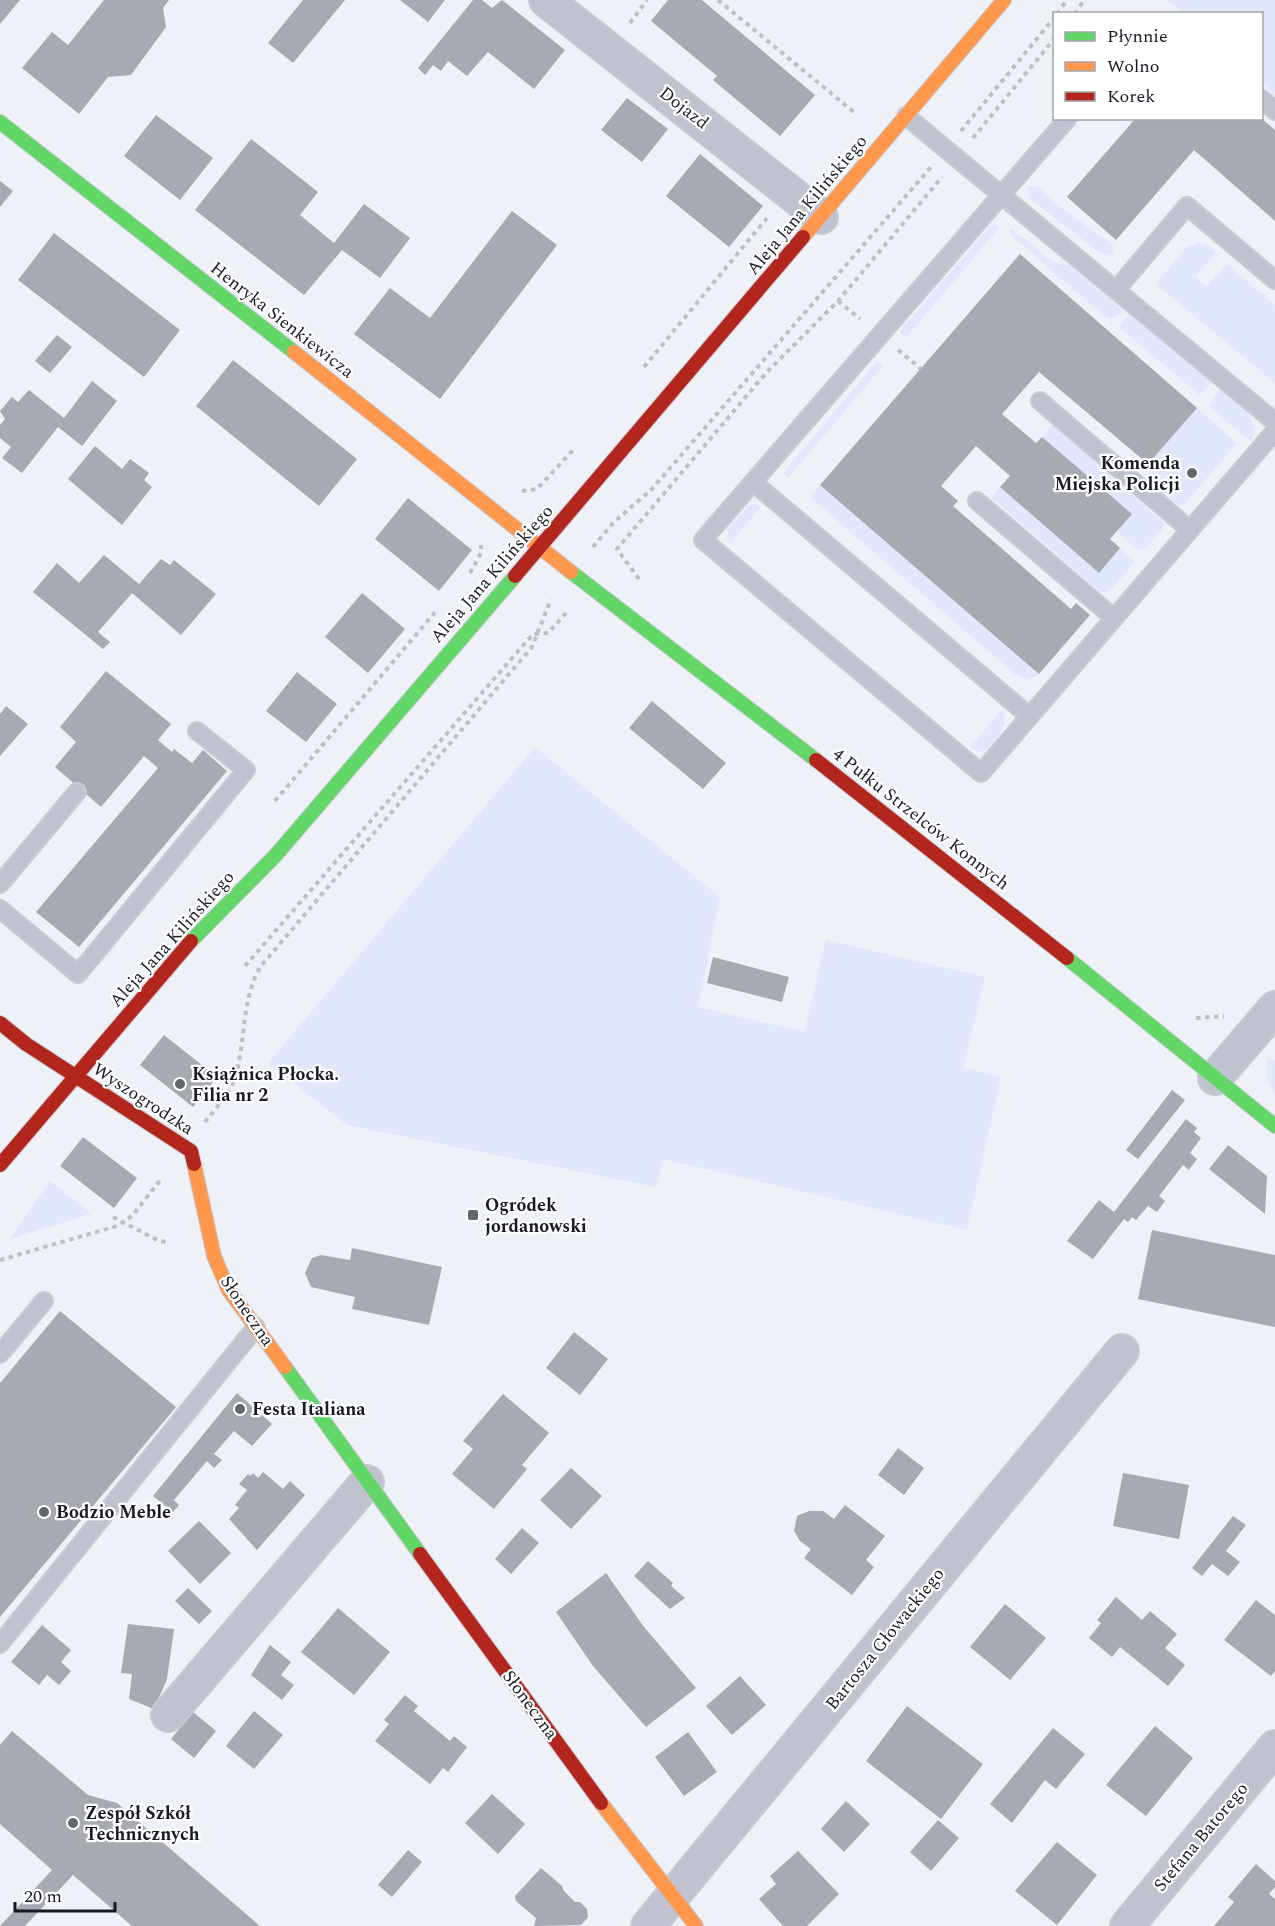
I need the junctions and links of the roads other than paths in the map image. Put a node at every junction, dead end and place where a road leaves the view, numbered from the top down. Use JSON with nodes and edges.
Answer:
{"nodes":[{"id":1,"x":546,"y":0,"type":"edge"},
{"id":2,"x":1004,"y":0,"type":"edge"},
{"id":3,"x":1263,"y":100,"type":"edge"},
{"id":4,"x":1275,"y":111,"type":"edge"},
{"id":5,"x":906,"y":116,"type":"junction"},
{"id":6,"x":1066,"y":120,"type":"edge"},
{"id":7,"x":0,"y":122,"type":"edge"},
{"id":8,"x":1001,"y":195,"type":"junction"},
{"id":9,"x":821,"y":217,"type":"junction"},
{"id":10,"x":1275,"y":280,"type":"edge"},
{"id":11,"x":1116,"y":290,"type":"junction"},
{"id":12,"x":1040,"y":401,"type":"dead end"},
{"id":13,"x":1275,"y":422,"type":"edge"},
{"id":14,"x":1275,"y":431,"type":"edge"},
{"id":15,"x":753,"y":482,"type":"junction"},
{"id":16,"x":977,"y":501,"type":"dead end"},
{"id":17,"x":1190,"y":530,"type":"junction"},
{"id":18,"x":540,"y":547,"type":"junction"},
{"id":19,"x":1114,"y":618,"type":"junction"},
{"id":20,"x":1029,"y":716,"type":"junction"},
{"id":21,"x":197,"y":731,"type":"dead end"},
{"id":22,"x":77,"y":792,"type":"dead end"},
{"id":23,"x":2,"y":876,"type":"edge"},
{"id":24,"x":0,"y":909,"type":"edge"},
{"id":25,"x":1275,"y":1008,"type":"edge"},
{"id":26,"x":0,"y":1023,"type":"edge"},
{"id":27,"x":76,"y":1076,"type":"junction"},
{"id":28,"x":1215,"y":1078,"type":"junction"},
{"id":29,"x":1275,"y":1126,"type":"edge"},
{"id":30,"x":188,"y":1149,"type":"joint"},
{"id":31,"x":0,"y":1165,"type":"edge"},
{"id":32,"x":44,"y":1301,"type":"dead end"},
{"id":33,"x":256,"y":1328,"type":"junction"},
{"id":34,"x":1122,"y":1351,"type":"dead end"},
{"id":35,"x":0,"y":1354,"type":"edge"},
{"id":36,"x":367,"y":1482,"type":"junction"},
{"id":37,"x":0,"y":1644,"type":"edge"},
{"id":38,"x":168,"y":1715,"type":"dead end"},
{"id":39,"x":1275,"y":1747,"type":"edge"},
{"id":40,"x":672,"y":1897,"type":"junction"},
{"id":41,"x":648,"y":1926,"type":"edge"},
{"id":42,"x":696,"y":1926,"type":"edge"},
{"id":43,"x":1127,"y":1926,"type":"edge"}],
"edges":[{"from":1,"to":9,"type":"street","name":"Dojazd"},
{"from":2,"to":5,"type":"street","name":"Aleja Jana Kilińskiego"},
{"from":3,"to":4,"type":"lane"},
{"from":5,"to":8,"type":"lane"},
{"from":5,"to":9,"type":"street","name":"Aleja Jana Kilińskiego"},
{"from":6,"to":8,"type":"lane"},
{"from":7,"to":18,"type":"street","name":"Henryka Sienkiewicza"},
{"from":8,"to":11,"type":"lane"},
{"from":8,"to":15,"type":"lane"},
{"from":9,"to":18,"type":"street","name":"Aleja Jana Kilińskiego"},
{"from":10,"to":11,"type":"lane"},
{"from":11,"to":13,"type":"lane"},
{"from":12,"to":17,"type":"lane"},
{"from":14,"to":17,"type":"lane"},
{"from":15,"to":20,"type":"lane"},
{"from":15,"to":20,"type":"lane"},
{"from":16,"to":19,"type":"lane"},
{"from":17,"to":19,"type":"lane"},
{"from":18,"to":27,"type":"street","name":"Aleja Jana Kilińskiego"},
{"from":18,"to":28,"type":"street","name":"4 Pułku Strzelców Konnych"},
{"from":19,"to":20,"type":"lane"},
{"from":21,"to":24,"type":"lane"},
{"from":22,"to":23,"type":"lane"},
{"from":25,"to":28,"type":"street"},
{"from":26,"to":27,"type":"street","name":"Wyszogrodzka"},
{"from":27,"to":30,"type":"street","name":"Wyszogrodzka"},
{"from":27,"to":31,"type":"street","name":"Aleja Jana Kilińskiego"},
{"from":28,"to":29,"type":"street","name":"4 Pułku Strzelców Konnych"},
{"from":30,"to":33,"type":"street","name":"Słoneczna"},
{"from":32,"to":35,"type":"lane"},
{"from":33,"to":36,"type":"street","name":"Słoneczna"},
{"from":33,"to":37,"type":"lane"},
{"from":34,"to":40,"type":"street","name":"Bartosza Głowackiego"},
{"from":36,"to":38,"type":"street"},
{"from":36,"to":40,"type":"street","name":"Słoneczna"},
{"from":39,"to":43,"type":"street","name":"Stefana Batorego"},
{"from":40,"to":41,"type":"street","name":"Bartosza Głowackiego"},
{"from":40,"to":42,"type":"street","name":"Słoneczna"}]}
